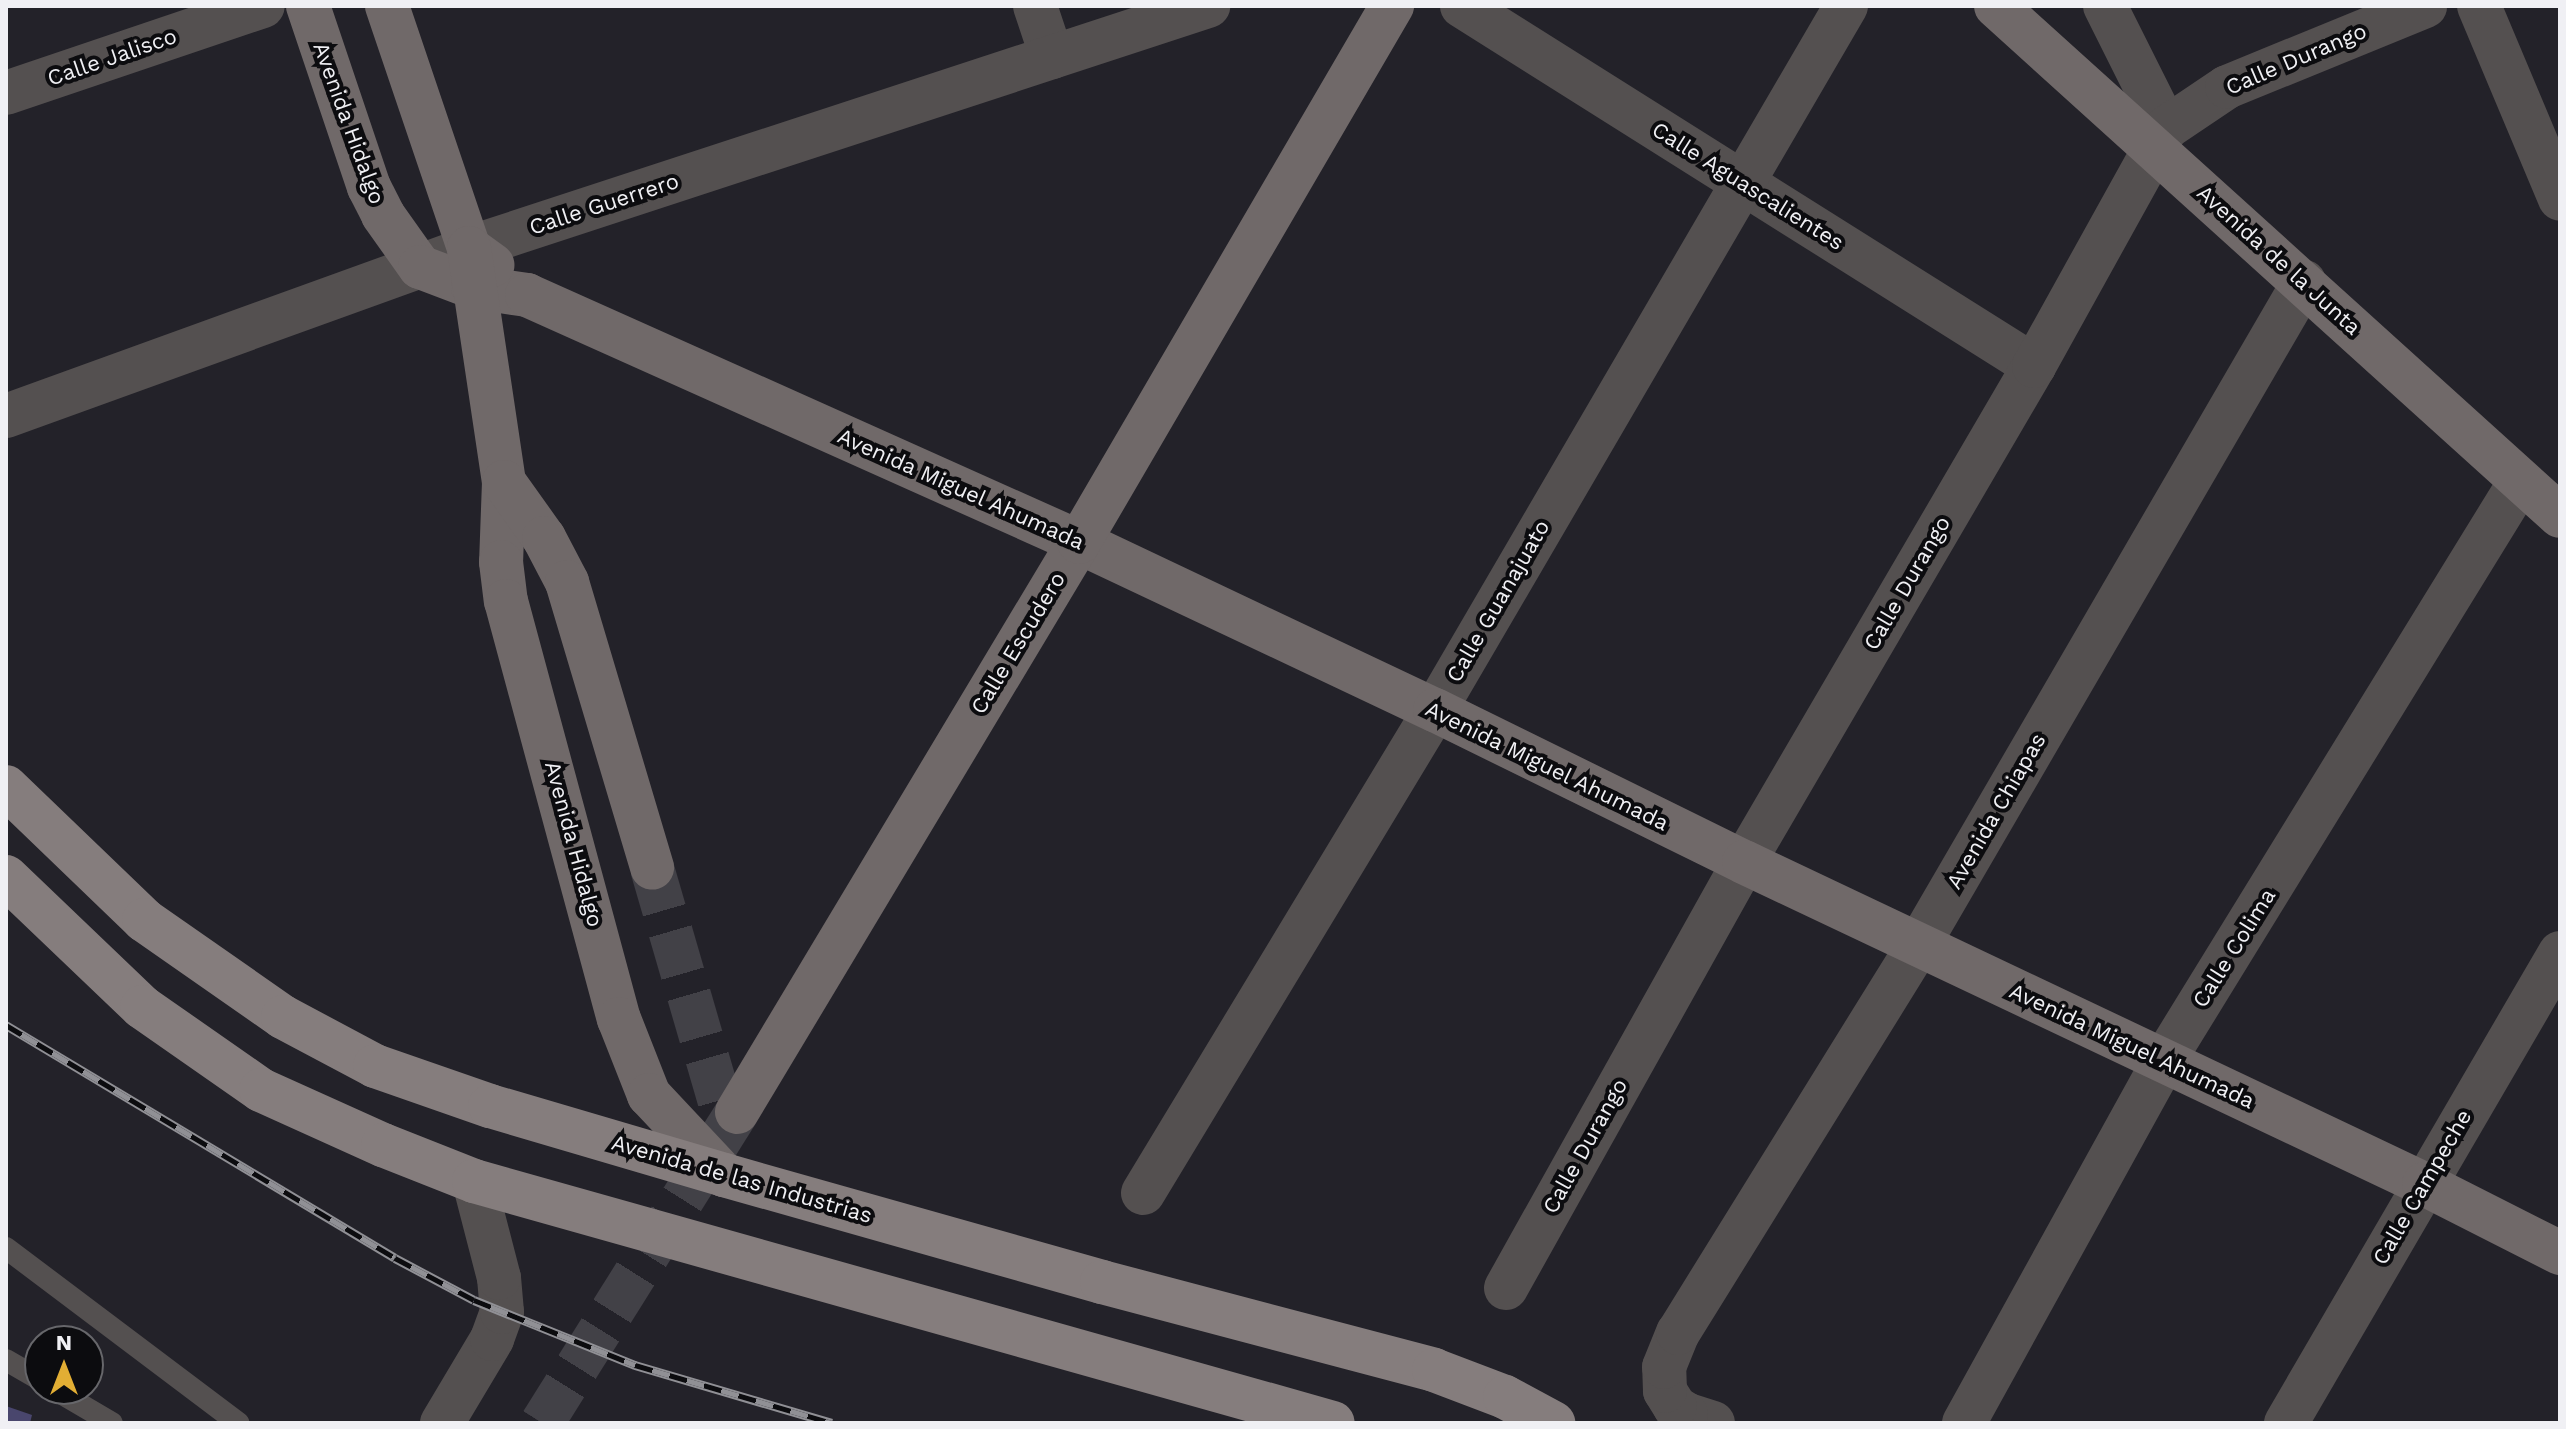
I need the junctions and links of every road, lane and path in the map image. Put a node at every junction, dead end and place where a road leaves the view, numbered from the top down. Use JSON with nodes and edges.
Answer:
{"nodes":[{"id":1,"x":263,"y":6,"type":"edge"},
{"id":2,"x":308,"y":6,"type":"edge"},
{"id":3,"x":387,"y":6,"type":"edge"},
{"id":4,"x":1035,"y":6,"type":"edge"},
{"id":5,"x":1208,"y":6,"type":"edge"},
{"id":6,"x":1392,"y":6,"type":"edge"},
{"id":7,"x":1462,"y":6,"type":"edge"},
{"id":8,"x":1846,"y":6,"type":"edge"},
{"id":9,"x":1996,"y":6,"type":"edge"},
{"id":10,"x":2105,"y":6,"type":"edge"},
{"id":11,"x":2425,"y":6,"type":"edge"},
{"id":12,"x":2479,"y":6,"type":"edge"},
{"id":13,"x":1052,"y":57,"type":"junction"},
{"id":14,"x":6,"y":93,"type":"edge"},
{"id":15,"x":2161,"y":138,"type":"junction"},
{"id":16,"x":1741,"y":182,"type":"junction"},
{"id":17,"x":2560,"y":199,"type":"edge"},
{"id":18,"x":420,"y":267,"type":"junction"},
{"id":19,"x":471,"y":268,"type":"junction"},
{"id":20,"x":2304,"y":282,"type":"junction"},
{"id":21,"x":2034,"y":366,"type":"junction"},
{"id":22,"x":6,"y":416,"type":"edge"},
{"id":23,"x":504,"y":482,"type":"junction"},
{"id":24,"x":2520,"y":482,"type":"junction"},
{"id":25,"x":2560,"y":516,"type":"edge"},
{"id":26,"x":1079,"y":542,"type":"junction"},
{"id":27,"x":1435,"y":710,"type":"junction"},
{"id":28,"x":6,"y":787,"type":"edge"},
{"id":29,"x":1744,"y":862,"type":"junction"},
{"id":30,"x":652,"y":868,"type":"tunnel mouth"},
{"id":31,"x":6,"y":877,"type":"edge"},
{"id":32,"x":1919,"y":944,"type":"junction"},
{"id":33,"x":2560,"y":953,"type":"edge"},
{"id":34,"x":2163,"y":1062,"type":"junction"},
{"id":35,"x":737,"y":1112,"type":"tunnel mouth"},
{"id":36,"x":724,"y":1175,"type":"junction"},
{"id":37,"x":474,"y":1181,"type":"junction"},
{"id":38,"x":2424,"y":1184,"type":"junction"},
{"id":39,"x":1143,"y":1193,"type":"dead end"},
{"id":40,"x":6,"y":1248,"type":"edge"},
{"id":41,"x":2560,"y":1253,"type":"edge"},
{"id":42,"x":1506,"y":1288,"type":"dead end"},
{"id":43,"x":6,"y":1360,"type":"edge"},
{"id":44,"x":24,"y":1371,"type":"edge"},
{"id":45,"x":81,"y":1405,"type":"edge"},
{"id":46,"x":112,"y":1423,"type":"edge"},
{"id":47,"x":238,"y":1423,"type":"edge"},
{"id":48,"x":442,"y":1423,"type":"edge"},
{"id":49,"x":1333,"y":1423,"type":"edge"},
{"id":50,"x":1553,"y":1423,"type":"edge"},
{"id":51,"x":1713,"y":1423,"type":"edge"},
{"id":52,"x":1964,"y":1423,"type":"edge"},
{"id":53,"x":2286,"y":1423,"type":"edge"}],
"edges":[{"from":1,"to":14,"type":"street","name":"Calle Jalisco"},
{"from":2,"to":18,"type":"street","name":"Avenida Hidalgo"},
{"from":3,"to":19,"type":"street","name":"Avenida Hidalgo"},
{"from":4,"to":13,"type":"street"},
{"from":5,"to":13,"type":"street","name":"Calle Guerrero"},
{"from":6,"to":26,"type":"street","name":"Calle Escudero"},
{"from":7,"to":16,"type":"street","name":"Calle Aguascalientes"},
{"from":8,"to":16,"type":"street","name":"Calle Guanajuato"},
{"from":9,"to":15,"type":"street","name":"Avenida de la Junta"},
{"from":10,"to":15,"type":"street"},
{"from":11,"to":15,"type":"street","name":"Calle Durango"},
{"from":12,"to":17,"type":"street"},
{"from":13,"to":19,"type":"street","name":"Calle Guerrero"},
{"from":15,"to":20,"type":"street","name":"Avenida de la Junta"},
{"from":15,"to":21,"type":"street","name":"Calle Durango"},
{"from":16,"to":21,"type":"street","name":"Calle Aguascalientes"},
{"from":16,"to":27,"type":"street","name":"Calle Guanajuato"},
{"from":18,"to":19,"type":"street"},
{"from":18,"to":22,"type":"street"},
{"from":19,"to":23,"type":"street","name":"Avenida Hidalgo"},
{"from":19,"to":26,"type":"street","name":"Avenida Miguel Ahumada"},
{"from":20,"to":24,"type":"street","name":"Avenida de la Junta"},
{"from":20,"to":32,"type":"street","name":"Avenida Chiapas"},
{"from":21,"to":29,"type":"street","name":"Calle Durango"},
{"from":23,"to":30,"type":"street","name":"Avenida Hidalgo"},
{"from":23,"to":36,"type":"street","name":"Avenida Hidalgo"},
{"from":24,"to":25,"type":"street","name":"Avenida de la Junta"},
{"from":24,"to":34,"type":"street","name":"Calle Colima"},
{"from":26,"to":27,"type":"street","name":"Avenida Miguel Ahumada"},
{"from":26,"to":35,"type":"street","name":"Calle Escudero"},
{"from":27,"to":29,"type":"street","name":"Avenida Miguel Ahumada"},
{"from":27,"to":39,"type":"street","name":"Calle Guanajuato"},
{"from":28,"to":36,"type":"main road","name":"Avenida de las Industrias"},
{"from":29,"to":32,"type":"street","name":"Avenida Miguel Ahumada"},
{"from":29,"to":42,"type":"street","name":"Calle Durango"},
{"from":31,"to":37,"type":"main road"},
{"from":32,"to":34,"type":"street","name":"Avenida Miguel Ahumada"},
{"from":32,"to":51,"type":"street","name":"Avenida Chiapas"},
{"from":33,"to":38,"type":"street","name":"Calle Campeche"},
{"from":34,"to":38,"type":"street","name":"Avenida Miguel Ahumada"},
{"from":34,"to":52,"type":"street","name":"Calle Colima"},
{"from":36,"to":50,"type":"main road","name":"Avenida de las Industrias"},
{"from":37,"to":48,"type":"street"},
{"from":37,"to":49,"type":"main road"},
{"from":38,"to":41,"type":"street","name":"Avenida Miguel Ahumada"},
{"from":38,"to":53,"type":"street","name":"Calle Campeche"},
{"from":40,"to":47,"type":"lane"},
{"from":43,"to":44,"type":"lane"},
{"from":45,"to":46,"type":"lane"}]}
